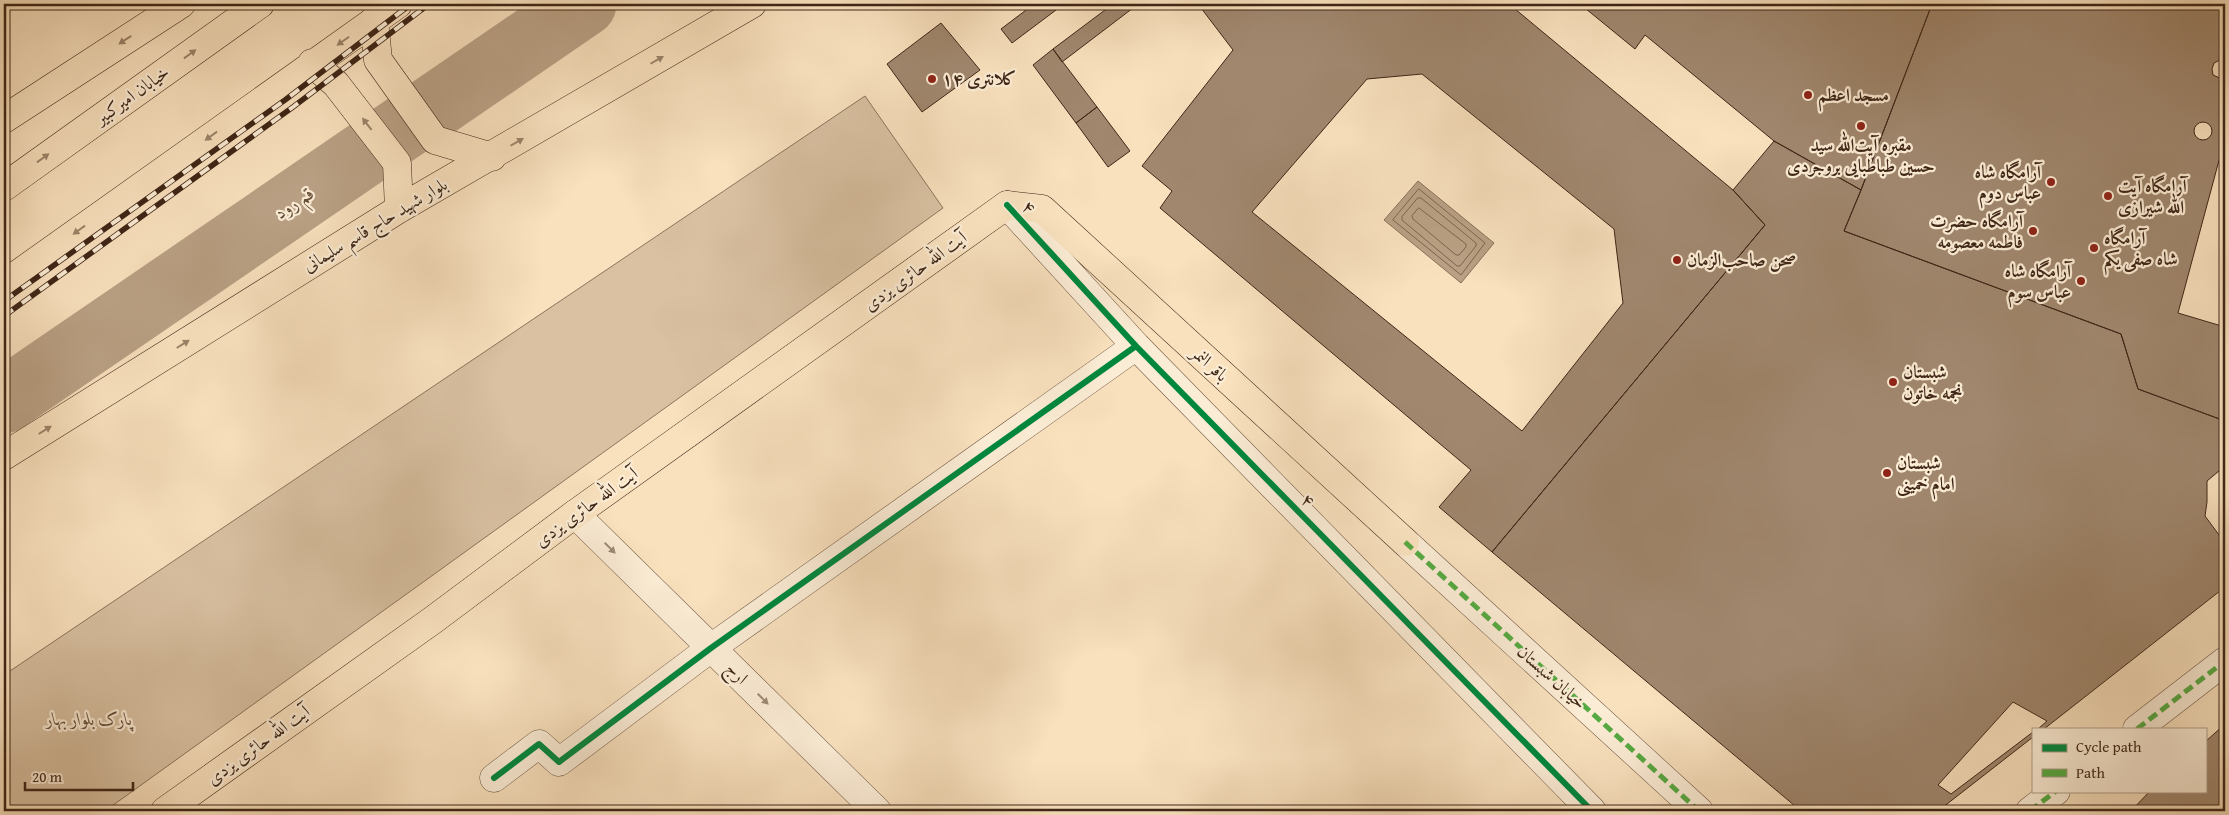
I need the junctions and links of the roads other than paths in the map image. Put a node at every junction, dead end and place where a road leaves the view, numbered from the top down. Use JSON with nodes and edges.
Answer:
{"nodes":[{"id":1,"x":181,"y":4,"type":"edge"},
{"id":2,"x":260,"y":4,"type":"edge"},
{"id":3,"x":398,"y":4,"type":"edge"},
{"id":4,"x":752,"y":4,"type":"edge"},
{"id":5,"x":374,"y":20,"type":"junction"},
{"id":6,"x":312,"y":64,"type":"junction"},
{"id":7,"x":4,"y":119,"type":"edge"},
{"id":8,"x":492,"y":157,"type":"junction"},
{"id":9,"x":4,"y":187,"type":"edge"},
{"id":10,"x":1007,"y":205,"type":"junction"},
{"id":11,"x":399,"y":209,"type":"junction"},
{"id":12,"x":4,"y":284,"type":"edge"},
{"id":13,"x":1136,"y":346,"type":"junction"},
{"id":14,"x":4,"y":456,"type":"edge"},
{"id":15,"x":575,"y":514,"type":"junction"},
{"id":16,"x":1405,"y":542,"type":"joint"},
{"id":17,"x":711,"y":648,"type":"junction"},
{"id":18,"x":2225,"y":661,"type":"edge"},
{"id":19,"x":2138,"y":728,"type":"edge"},
{"id":20,"x":494,"y":778,"type":"dead end"},
{"id":21,"x":2055,"y":792,"type":"edge"},
{"id":22,"x":165,"y":811,"type":"edge"},
{"id":23,"x":877,"y":811,"type":"edge"},
{"id":24,"x":1592,"y":811,"type":"edge"},
{"id":25,"x":1699,"y":811,"type":"edge"},
{"id":26,"x":2030,"y":811,"type":"edge"}],
"edges":[{"from":1,"to":7,"type":"main road","one_way":true},
{"from":9,"to":2,"type":"main road","name":"خیابان امیرکبیر","one_way":true},
{"from":3,"to":5,"type":"main road"},
{"from":8,"to":4,"type":"main road","name":"بلوار شهید حاج قاسم سلیمانی","one_way":true},
{"from":5,"to":6,"type":"main road","one_way":true},
{"from":5,"to":8,"type":"main road"},
{"from":11,"to":6,"type":"main road","one_way":true},
{"from":6,"to":12,"type":"main road","one_way":true},
{"from":8,"to":11,"type":"main road","name":"بلوار شهید حاج قاسم سلیمانی"},
{"from":10,"to":13,"type":"street","name":"۴"},
{"from":10,"to":15,"type":"main road","name":"آیت الله‌ حائری‌ یزدی"},
{"from":10,"to":16,"type":"main road","name":"باقر النمر"},
{"from":14,"to":11,"type":"main road","name":"بلوار شهید حاج قاسم سلیمانی","one_way":true},
{"from":13,"to":17,"type":"street"},
{"from":13,"to":24,"type":"street","name":"۴"},
{"from":15,"to":17,"type":"street","name":"ارج","one_way":true},
{"from":15,"to":22,"type":"main road","name":"آیت الله‌ حائری‌ یزدی"},
{"from":16,"to":25,"type":"street","name":"خیابان شبستان"},
{"from":17,"to":20,"type":"street"},
{"from":17,"to":23,"type":"street","name":"ارج","one_way":true},
{"from":18,"to":19,"type":"street"},
{"from":21,"to":26,"type":"street"}]}
